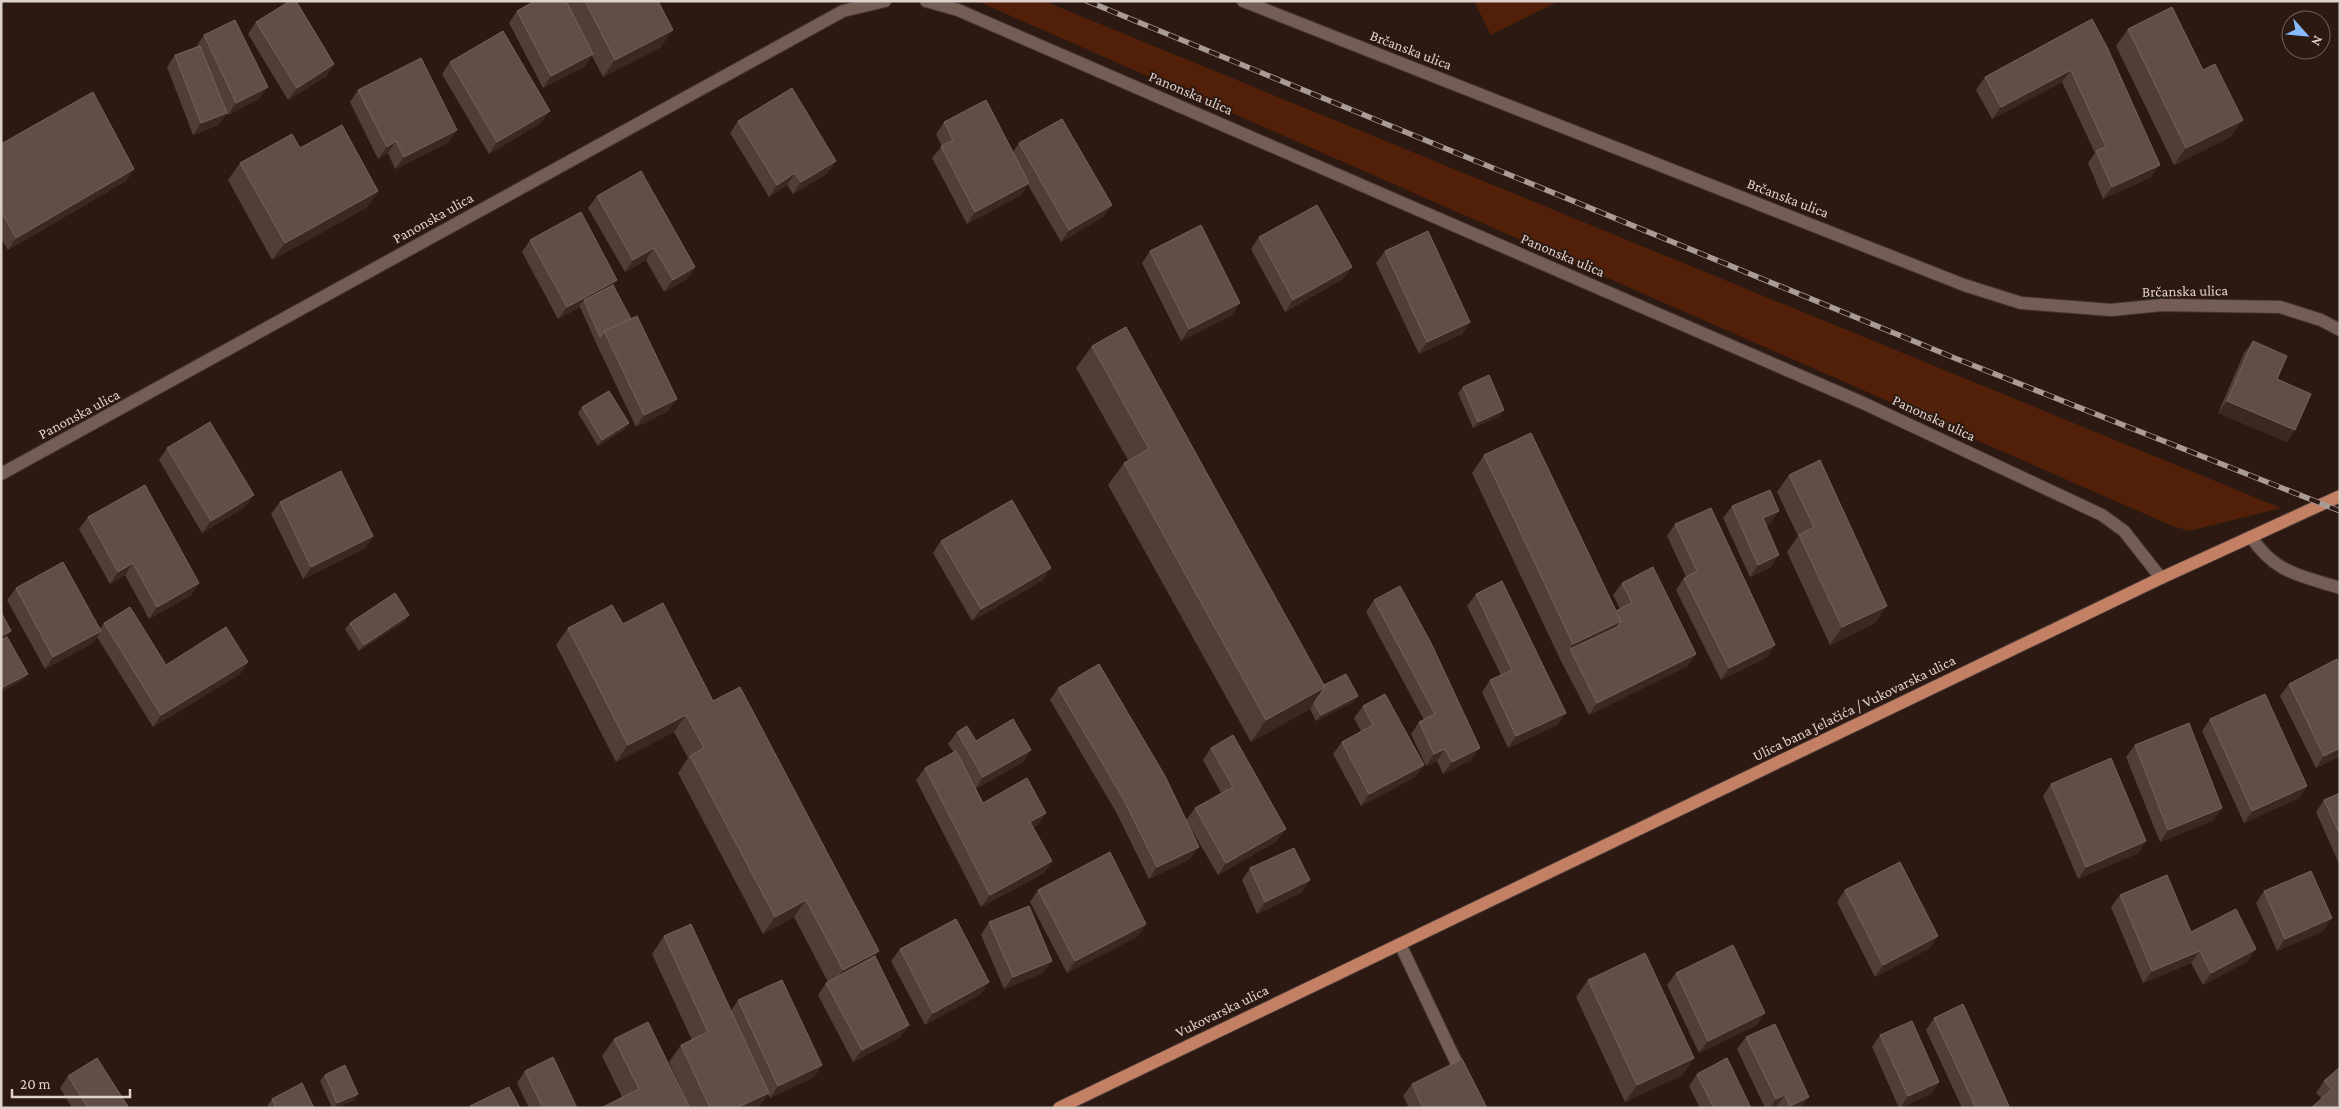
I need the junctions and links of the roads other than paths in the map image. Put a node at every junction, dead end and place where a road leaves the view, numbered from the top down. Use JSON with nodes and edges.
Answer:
{"nodes":[{"id":1,"x":885,"y":1,"type":"edge"},
{"id":2,"x":926,"y":1,"type":"edge"},
{"id":3,"x":1243,"y":1,"type":"edge"},
{"id":4,"x":2340,"y":330,"type":"edge"},
{"id":5,"x":1,"y":474,"type":"edge"},
{"id":6,"x":2340,"y":496,"type":"edge"},
{"id":7,"x":2251,"y":537,"type":"junction"},
{"id":8,"x":2161,"y":578,"type":"junction"},
{"id":9,"x":2340,"y":588,"type":"edge"},
{"id":10,"x":1400,"y":944,"type":"junction"},
{"id":11,"x":1059,"y":1108,"type":"edge"},
{"id":12,"x":1478,"y":1108,"type":"edge"}],
"edges":[{"from":1,"to":5,"type":"street","name":"Panonska ulica"},
{"from":2,"to":8,"type":"street","name":"Panonska ulica"},
{"from":3,"to":4,"type":"street","name":"Brčanska ulica"},
{"from":6,"to":7,"type":"main road","name":"Ulica bana Jelačića / Vukovarska ulica"},
{"from":7,"to":8,"type":"main road","name":"Ulica bana Jelačića / Vukovarska ulica"},
{"from":7,"to":9,"type":"street"},
{"from":8,"to":10,"type":"main road","name":"Ulica bana Jelačića / Vukovarska ulica"},
{"from":10,"to":11,"type":"main road","name":"Vukovarska ulica"},
{"from":10,"to":12,"type":"street"}]}
